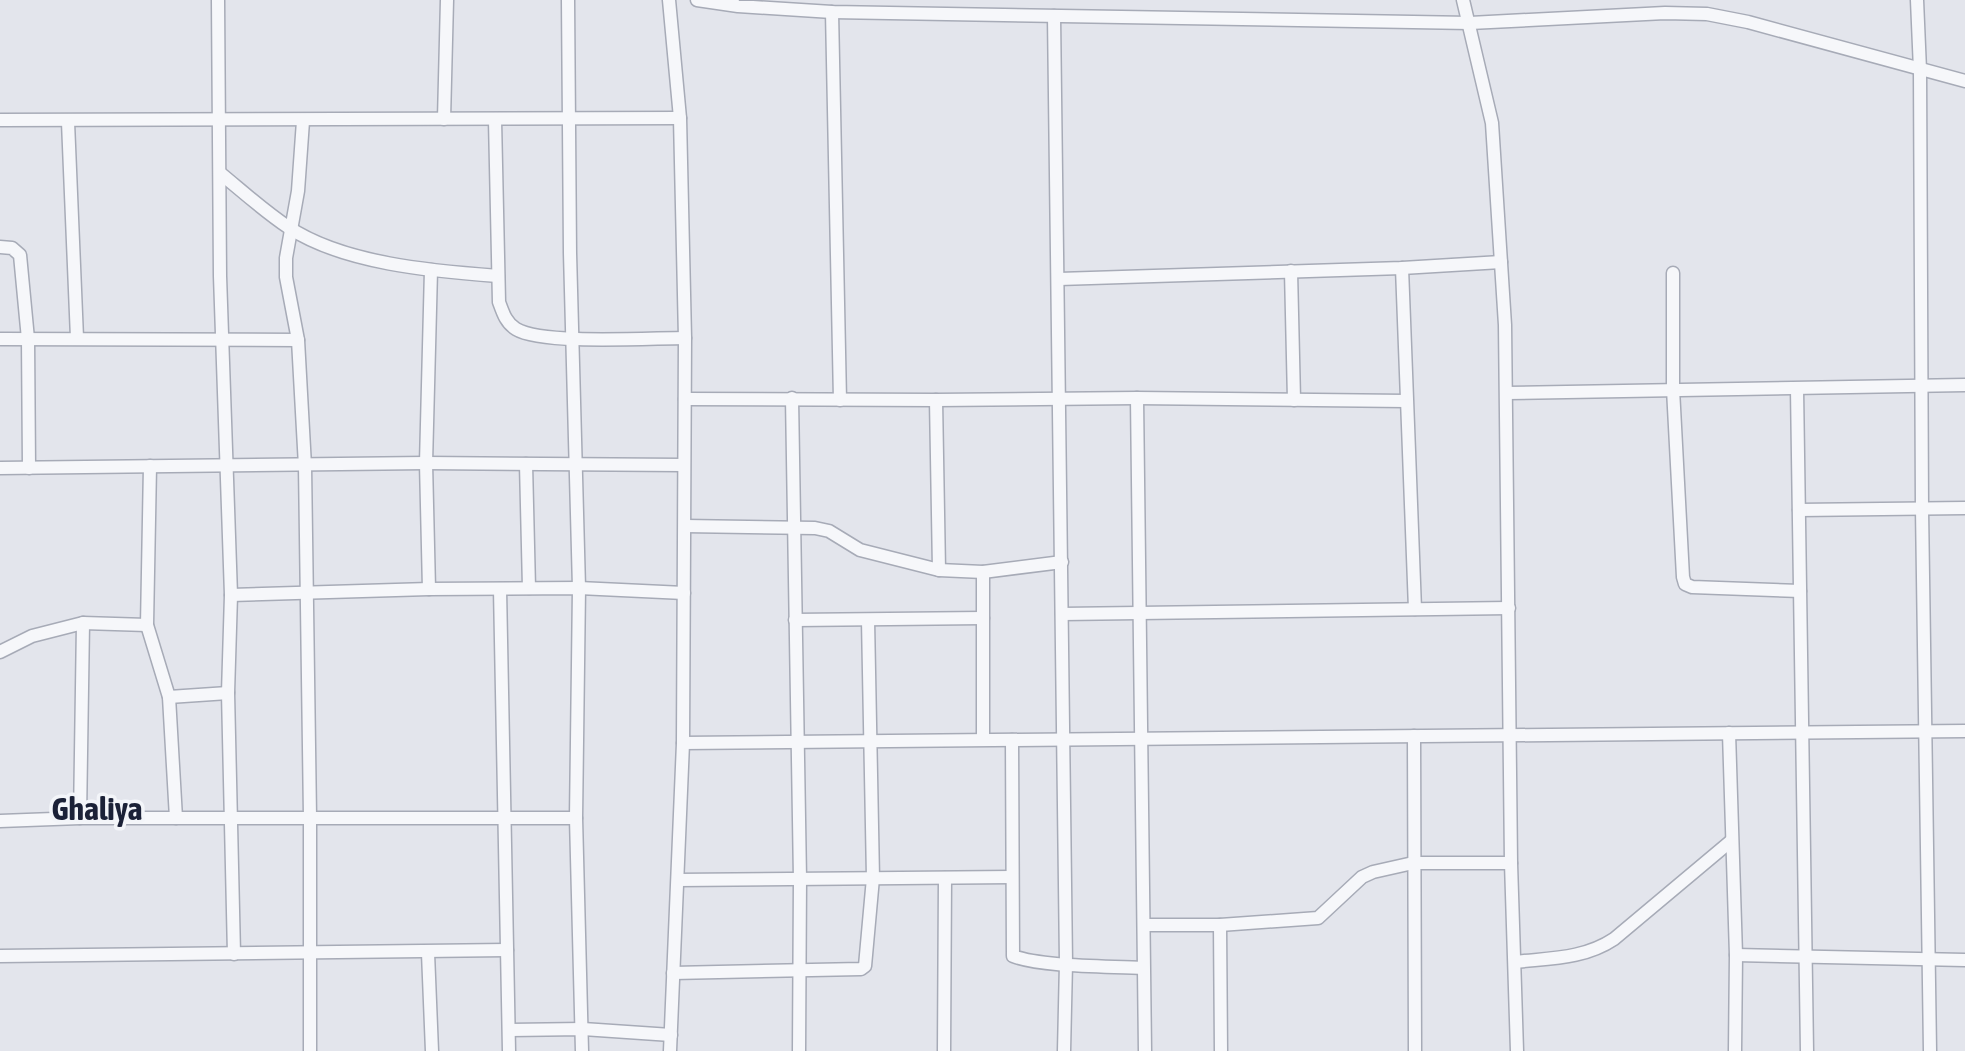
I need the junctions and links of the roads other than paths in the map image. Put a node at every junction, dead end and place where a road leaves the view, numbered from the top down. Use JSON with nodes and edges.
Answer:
{"nodes":[{"id":1,"x":218,"y":0,"type":"edge"},
{"id":2,"x":447,"y":0,"type":"edge"},
{"id":3,"x":568,"y":0,"type":"edge"},
{"id":4,"x":669,"y":0,"type":"edge"},
{"id":5,"x":697,"y":0,"type":"edge"},
{"id":6,"x":1463,"y":0,"type":"edge"},
{"id":7,"x":1917,"y":0,"type":"edge"},
{"id":8,"x":832,"y":12,"type":"junction"},
{"id":9,"x":1054,"y":16,"type":"junction"},
{"id":10,"x":1470,"y":23,"type":"junction"},
{"id":11,"x":1920,"y":70,"type":"junction"},
{"id":12,"x":1965,"y":74,"type":"edge"},
{"id":13,"x":1947,"y":76,"type":"junction"},
{"id":14,"x":1965,"y":81,"type":"edge"},
{"id":15,"x":680,"y":118,"type":"junction"},
{"id":16,"x":444,"y":119,"type":"junction"},
{"id":17,"x":0,"y":120,"type":"edge"},
{"id":18,"x":219,"y":120,"type":"junction"},
{"id":19,"x":495,"y":120,"type":"junction"},
{"id":20,"x":568,"y":120,"type":"junction"},
{"id":21,"x":303,"y":121,"type":"junction"},
{"id":22,"x":68,"y":122,"type":"junction"},
{"id":23,"x":219,"y":173,"type":"junction"},
{"id":24,"x":290,"y":228,"type":"junction"},
{"id":25,"x":0,"y":247,"type":"edge"},
{"id":26,"x":1501,"y":262,"type":"junction"},
{"id":27,"x":1402,"y":268,"type":"junction"},
{"id":28,"x":431,"y":270,"type":"junction"},
{"id":29,"x":1291,"y":271,"type":"junction"},
{"id":30,"x":1673,"y":273,"type":"dead end"},
{"id":31,"x":498,"y":276,"type":"junction"},
{"id":32,"x":1059,"y":279,"type":"junction"},
{"id":33,"x":77,"y":338,"type":"junction"},
{"id":34,"x":685,"y":338,"type":"junction"},
{"id":35,"x":0,"y":339,"type":"edge"},
{"id":36,"x":28,"y":339,"type":"junction"},
{"id":37,"x":572,"y":339,"type":"junction"},
{"id":38,"x":223,"y":340,"type":"junction"},
{"id":39,"x":298,"y":340,"type":"junction"},
{"id":40,"x":1922,"y":384,"type":"junction"},
{"id":41,"x":1965,"y":384,"type":"edge"},
{"id":42,"x":1797,"y":389,"type":"junction"},
{"id":43,"x":1673,"y":390,"type":"junction"},
{"id":44,"x":1507,"y":393,"type":"junction"},
{"id":45,"x":685,"y":398,"type":"junction"},
{"id":46,"x":792,"y":398,"type":"junction"},
{"id":47,"x":1138,"y":398,"type":"junction"},
{"id":48,"x":1060,"y":399,"type":"junction"},
{"id":49,"x":840,"y":400,"type":"junction"},
{"id":50,"x":936,"y":400,"type":"junction"},
{"id":51,"x":1294,"y":400,"type":"junction"},
{"id":52,"x":1406,"y":401,"type":"junction"},
{"id":53,"x":426,"y":463,"type":"junction"},
{"id":54,"x":526,"y":464,"type":"junction"},
{"id":55,"x":576,"y":464,"type":"junction"},
{"id":56,"x":683,"y":465,"type":"junction"},
{"id":57,"x":150,"y":466,"type":"junction"},
{"id":58,"x":228,"y":466,"type":"junction"},
{"id":59,"x":305,"y":466,"type":"junction"},
{"id":60,"x":0,"y":468,"type":"edge"},
{"id":61,"x":29,"y":468,"type":"junction"},
{"id":62,"x":1965,"y":508,"type":"edge"},
{"id":63,"x":1922,"y":509,"type":"junction"},
{"id":64,"x":1799,"y":510,"type":"junction"},
{"id":65,"x":685,"y":526,"type":"junction"},
{"id":66,"x":794,"y":527,"type":"junction"},
{"id":67,"x":1062,"y":562,"type":"junction"},
{"id":68,"x":939,"y":570,"type":"junction"},
{"id":69,"x":984,"y":572,"type":"junction"},
{"id":70,"x":529,"y":588,"type":"junction"},
{"id":71,"x":579,"y":588,"type":"junction"},
{"id":72,"x":429,"y":589,"type":"junction"},
{"id":73,"x":500,"y":589,"type":"junction"},
{"id":74,"x":1800,"y":591,"type":"junction"},
{"id":75,"x":308,"y":593,"type":"junction"},
{"id":76,"x":684,"y":593,"type":"junction"},
{"id":77,"x":231,"y":595,"type":"junction"},
{"id":78,"x":1509,"y":608,"type":"junction"},
{"id":79,"x":1415,"y":609,"type":"junction"},
{"id":80,"x":1141,"y":612,"type":"junction"},
{"id":81,"x":1062,"y":614,"type":"junction"},
{"id":82,"x":983,"y":618,"type":"junction"},
{"id":83,"x":795,"y":620,"type":"junction"},
{"id":84,"x":868,"y":620,"type":"junction"},
{"id":85,"x":83,"y":623,"type":"junction"},
{"id":86,"x":147,"y":625,"type":"junction"},
{"id":87,"x":0,"y":652,"type":"edge"},
{"id":88,"x":228,"y":693,"type":"junction"},
{"id":89,"x":169,"y":697,"type":"junction"},
{"id":90,"x":1925,"y":731,"type":"junction"},
{"id":91,"x":1965,"y":731,"type":"edge"},
{"id":92,"x":1802,"y":732,"type":"junction"},
{"id":93,"x":1729,"y":733,"type":"junction"},
{"id":94,"x":1511,"y":735,"type":"junction"},
{"id":95,"x":1414,"y":736,"type":"junction"},
{"id":96,"x":983,"y":739,"type":"junction"},
{"id":97,"x":1064,"y":739,"type":"junction"},
{"id":98,"x":1142,"y":739,"type":"junction"},
{"id":99,"x":1012,"y":740,"type":"junction"},
{"id":100,"x":869,"y":741,"type":"junction"},
{"id":101,"x":797,"y":742,"type":"junction"},
{"id":102,"x":683,"y":743,"type":"junction"},
{"id":103,"x":310,"y":817,"type":"junction"},
{"id":104,"x":80,"y":818,"type":"junction"},
{"id":105,"x":176,"y":818,"type":"junction"},
{"id":106,"x":231,"y":818,"type":"junction"},
{"id":107,"x":505,"y":818,"type":"junction"},
{"id":108,"x":576,"y":818,"type":"junction"},
{"id":109,"x":0,"y":821,"type":"edge"},
{"id":110,"x":1731,"y":841,"type":"junction"},
{"id":111,"x":1413,"y":863,"type":"junction"},
{"id":112,"x":1511,"y":863,"type":"junction"},
{"id":113,"x":1012,"y":877,"type":"junction"},
{"id":114,"x":873,"y":878,"type":"junction"},
{"id":115,"x":945,"y":878,"type":"junction"},
{"id":116,"x":800,"y":879,"type":"junction"},
{"id":117,"x":678,"y":880,"type":"junction"},
{"id":118,"x":1144,"y":925,"type":"junction"},
{"id":119,"x":1220,"y":925,"type":"junction"},
{"id":120,"x":507,"y":950,"type":"junction"},
{"id":121,"x":309,"y":953,"type":"junction"},
{"id":122,"x":428,"y":953,"type":"junction"},
{"id":123,"x":234,"y":954,"type":"junction"},
{"id":124,"x":1736,"y":955,"type":"junction"},
{"id":125,"x":0,"y":956,"type":"edge"},
{"id":126,"x":1805,"y":956,"type":"junction"},
{"id":127,"x":1928,"y":959,"type":"junction"},
{"id":128,"x":1965,"y":960,"type":"edge"},
{"id":129,"x":1515,"y":962,"type":"junction"},
{"id":130,"x":1066,"y":963,"type":"junction"},
{"id":131,"x":1143,"y":968,"type":"junction"},
{"id":132,"x":799,"y":971,"type":"junction"},
{"id":133,"x":673,"y":972,"type":"junction"},
{"id":134,"x":583,"y":1029,"type":"junction"},
{"id":135,"x":509,"y":1030,"type":"junction"},
{"id":136,"x":671,"y":1035,"type":"junction"},
{"id":137,"x":310,"y":1051,"type":"edge"},
{"id":138,"x":432,"y":1051,"type":"edge"},
{"id":139,"x":509,"y":1051,"type":"edge"},
{"id":140,"x":582,"y":1051,"type":"edge"},
{"id":141,"x":670,"y":1051,"type":"edge"},
{"id":142,"x":799,"y":1051,"type":"edge"},
{"id":143,"x":944,"y":1051,"type":"edge"},
{"id":144,"x":1064,"y":1051,"type":"edge"},
{"id":145,"x":1145,"y":1051,"type":"edge"},
{"id":146,"x":1221,"y":1051,"type":"edge"},
{"id":147,"x":1415,"y":1051,"type":"edge"},
{"id":148,"x":1517,"y":1051,"type":"edge"},
{"id":149,"x":1735,"y":1051,"type":"edge"},
{"id":150,"x":1807,"y":1051,"type":"edge"},
{"id":151,"x":1930,"y":1051,"type":"edge"}],
"edges":[{"from":1,"to":18,"type":"street"},
{"from":2,"to":16,"type":"street"},
{"from":3,"to":20,"type":"street"},
{"from":4,"to":15,"type":"street"},
{"from":5,"to":8,"type":"street"},
{"from":6,"to":10,"type":"street"},
{"from":7,"to":11,"type":"street"},
{"from":8,"to":9,"type":"street"},
{"from":8,"to":49,"type":"street"},
{"from":9,"to":10,"type":"street"},
{"from":9,"to":32,"type":"street"},
{"from":10,"to":11,"type":"street"},
{"from":10,"to":26,"type":"street"},
{"from":11,"to":13,"type":"street"},
{"from":11,"to":40,"type":"street"},
{"from":12,"to":13,"type":"street"},
{"from":13,"to":14,"type":"street"},
{"from":15,"to":20,"type":"street"},
{"from":15,"to":34,"type":"street"},
{"from":16,"to":19,"type":"street"},
{"from":16,"to":21,"type":"street"},
{"from":17,"to":22,"type":"street"},
{"from":18,"to":21,"type":"street"},
{"from":18,"to":22,"type":"street"},
{"from":18,"to":23,"type":"street"},
{"from":19,"to":20,"type":"street"},
{"from":19,"to":31,"type":"street"},
{"from":20,"to":37,"type":"street"},
{"from":21,"to":24,"type":"street"},
{"from":22,"to":33,"type":"street"},
{"from":23,"to":24,"type":"street"},
{"from":23,"to":38,"type":"street"},
{"from":24,"to":28,"type":"street"},
{"from":24,"to":39,"type":"street"},
{"from":25,"to":36,"type":"street"},
{"from":26,"to":27,"type":"street"},
{"from":26,"to":44,"type":"street"},
{"from":27,"to":29,"type":"street"},
{"from":27,"to":52,"type":"street"},
{"from":28,"to":31,"type":"street"},
{"from":28,"to":53,"type":"street"},
{"from":29,"to":32,"type":"street"},
{"from":29,"to":51,"type":"street"},
{"from":30,"to":43,"type":"street"},
{"from":31,"to":37,"type":"street"},
{"from":32,"to":48,"type":"street"},
{"from":33,"to":36,"type":"street"},
{"from":33,"to":38,"type":"street"},
{"from":34,"to":37,"type":"street"},
{"from":34,"to":45,"type":"street"},
{"from":35,"to":36,"type":"street"},
{"from":36,"to":61,"type":"street"},
{"from":37,"to":55,"type":"street"},
{"from":38,"to":39,"type":"street"},
{"from":38,"to":58,"type":"street"},
{"from":39,"to":59,"type":"street"},
{"from":40,"to":41,"type":"street"},
{"from":40,"to":42,"type":"street"},
{"from":40,"to":63,"type":"street"},
{"from":42,"to":43,"type":"street"},
{"from":42,"to":64,"type":"street"},
{"from":43,"to":44,"type":"street"},
{"from":43,"to":74,"type":"street"},
{"from":44,"to":78,"type":"street"},
{"from":45,"to":46,"type":"street"},
{"from":45,"to":56,"type":"street"},
{"from":46,"to":49,"type":"street"},
{"from":46,"to":66,"type":"street"},
{"from":47,"to":48,"type":"street"},
{"from":47,"to":51,"type":"street"},
{"from":47,"to":80,"type":"street"},
{"from":48,"to":50,"type":"street"},
{"from":48,"to":67,"type":"street"},
{"from":49,"to":50,"type":"street"},
{"from":50,"to":68,"type":"street"},
{"from":51,"to":52,"type":"street"},
{"from":52,"to":79,"type":"street"},
{"from":53,"to":54,"type":"street"},
{"from":53,"to":59,"type":"street"},
{"from":53,"to":72,"type":"street"},
{"from":54,"to":55,"type":"street"},
{"from":54,"to":70,"type":"street"},
{"from":55,"to":56,"type":"street"},
{"from":55,"to":71,"type":"street"},
{"from":56,"to":65,"type":"street"},
{"from":57,"to":58,"type":"street"},
{"from":57,"to":61,"type":"street"},
{"from":57,"to":86,"type":"street"},
{"from":58,"to":59,"type":"street"},
{"from":58,"to":77,"type":"street"},
{"from":59,"to":75,"type":"street"},
{"from":60,"to":61,"type":"street"},
{"from":62,"to":63,"type":"street"},
{"from":63,"to":64,"type":"street"},
{"from":63,"to":90,"type":"street"},
{"from":64,"to":74,"type":"street"},
{"from":65,"to":66,"type":"street"},
{"from":65,"to":76,"type":"street"},
{"from":66,"to":68,"type":"street"},
{"from":66,"to":83,"type":"street"},
{"from":67,"to":69,"type":"street"},
{"from":67,"to":81,"type":"street"},
{"from":68,"to":69,"type":"street"},
{"from":69,"to":82,"type":"street"},
{"from":70,"to":71,"type":"street"},
{"from":70,"to":73,"type":"street"},
{"from":71,"to":76,"type":"street"},
{"from":71,"to":108,"type":"street"},
{"from":72,"to":73,"type":"street"},
{"from":72,"to":75,"type":"street"},
{"from":73,"to":107,"type":"street"},
{"from":74,"to":92,"type":"street"},
{"from":75,"to":77,"type":"street"},
{"from":75,"to":103,"type":"street"},
{"from":76,"to":102,"type":"street"},
{"from":77,"to":88,"type":"street"},
{"from":78,"to":79,"type":"street"},
{"from":78,"to":94,"type":"street"},
{"from":79,"to":80,"type":"street"},
{"from":80,"to":81,"type":"street"},
{"from":80,"to":98,"type":"street"},
{"from":81,"to":97,"type":"street"},
{"from":82,"to":84,"type":"street"},
{"from":82,"to":96,"type":"street"},
{"from":83,"to":84,"type":"street"},
{"from":83,"to":101,"type":"street"},
{"from":84,"to":100,"type":"street"},
{"from":85,"to":86,"type":"street"},
{"from":85,"to":87,"type":"street"},
{"from":85,"to":104,"type":"street"},
{"from":86,"to":89,"type":"street"},
{"from":88,"to":89,"type":"street"},
{"from":88,"to":106,"type":"street"},
{"from":89,"to":105,"type":"street"},
{"from":90,"to":91,"type":"street"},
{"from":90,"to":92,"type":"street"},
{"from":90,"to":127,"type":"street"},
{"from":92,"to":93,"type":"street"},
{"from":92,"to":126,"type":"street"},
{"from":93,"to":94,"type":"street"},
{"from":93,"to":110,"type":"street"},
{"from":94,"to":95,"type":"street"},
{"from":94,"to":112,"type":"street"},
{"from":95,"to":98,"type":"street"},
{"from":95,"to":111,"type":"street"},
{"from":96,"to":99,"type":"street"},
{"from":96,"to":100,"type":"street"},
{"from":97,"to":98,"type":"street"},
{"from":97,"to":99,"type":"street"},
{"from":97,"to":130,"type":"street"},
{"from":98,"to":118,"type":"street"},
{"from":99,"to":113,"type":"street"},
{"from":100,"to":101,"type":"street"},
{"from":100,"to":114,"type":"street"},
{"from":101,"to":102,"type":"street"},
{"from":101,"to":116,"type":"street"},
{"from":102,"to":117,"type":"street"},
{"from":103,"to":106,"type":"street"},
{"from":103,"to":107,"type":"street"},
{"from":103,"to":121,"type":"street"},
{"from":104,"to":105,"type":"street"},
{"from":104,"to":109,"type":"street"},
{"from":105,"to":106,"type":"street"},
{"from":106,"to":123,"type":"street"},
{"from":107,"to":108,"type":"street"},
{"from":107,"to":120,"type":"street"},
{"from":108,"to":134,"type":"street"},
{"from":110,"to":124,"type":"street"},
{"from":110,"to":129,"type":"street"},
{"from":111,"to":112,"type":"street"},
{"from":111,"to":119,"type":"street"},
{"from":111,"to":147,"type":"street"},
{"from":112,"to":129,"type":"street"},
{"from":113,"to":115,"type":"street"},
{"from":113,"to":130,"type":"street"},
{"from":114,"to":115,"type":"street"},
{"from":114,"to":116,"type":"street"},
{"from":114,"to":132,"type":"street"},
{"from":115,"to":143,"type":"street"},
{"from":116,"to":117,"type":"street"},
{"from":116,"to":132,"type":"street"},
{"from":117,"to":133,"type":"street"},
{"from":118,"to":119,"type":"street"},
{"from":118,"to":131,"type":"street"},
{"from":119,"to":146,"type":"street"},
{"from":120,"to":122,"type":"street"},
{"from":120,"to":135,"type":"street"},
{"from":121,"to":122,"type":"street"},
{"from":121,"to":123,"type":"street"},
{"from":121,"to":137,"type":"street"},
{"from":122,"to":138,"type":"street"},
{"from":123,"to":125,"type":"street"},
{"from":124,"to":126,"type":"street"},
{"from":124,"to":149,"type":"street"},
{"from":126,"to":127,"type":"street"},
{"from":126,"to":150,"type":"street"},
{"from":127,"to":128,"type":"street"},
{"from":127,"to":151,"type":"street"},
{"from":129,"to":148,"type":"street"},
{"from":130,"to":131,"type":"street"},
{"from":130,"to":144,"type":"street"},
{"from":131,"to":145,"type":"street"},
{"from":132,"to":133,"type":"street"},
{"from":132,"to":142,"type":"street"},
{"from":133,"to":136,"type":"street"},
{"from":134,"to":135,"type":"street"},
{"from":134,"to":136,"type":"street"},
{"from":134,"to":140,"type":"street"},
{"from":135,"to":139,"type":"street"},
{"from":136,"to":141,"type":"street"}]}
